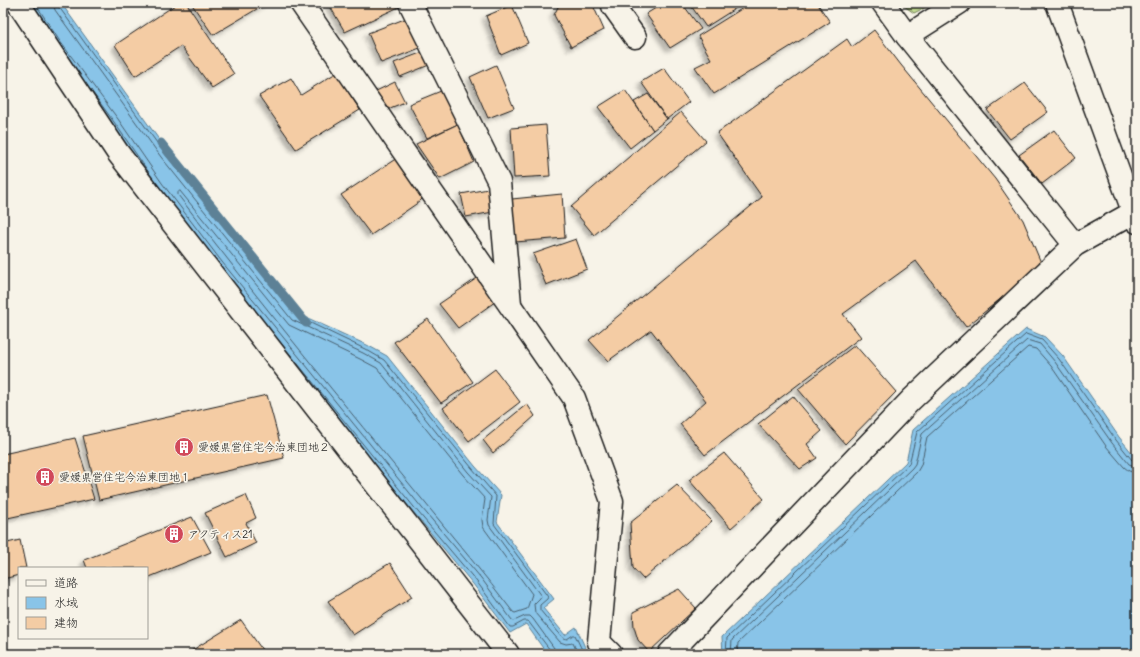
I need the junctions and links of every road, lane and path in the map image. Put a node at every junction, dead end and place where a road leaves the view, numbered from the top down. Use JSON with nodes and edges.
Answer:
{"nodes":[{"id":1,"x":18,"y":3,"type":"edge"},
{"id":2,"x":301,"y":3,"type":"edge"},
{"id":3,"x":410,"y":3,"type":"edge"},
{"id":4,"x":618,"y":3,"type":"edge"},
{"id":5,"x":884,"y":3,"type":"edge"},
{"id":6,"x":959,"y":3,"type":"edge"},
{"id":7,"x":1057,"y":3,"type":"edge"},
{"id":8,"x":907,"y":36,"type":"junction"},
{"id":9,"x":635,"y":38,"type":"dead end"},
{"id":10,"x":1136,"y":216,"type":"edge"},
{"id":11,"x":1075,"y":245,"type":"junction"},
{"id":12,"x":510,"y":305,"type":"junction"},
{"id":13,"x":508,"y":654,"type":"edge"},
{"id":14,"x":610,"y":654,"type":"edge"},
{"id":15,"x":669,"y":654,"type":"edge"}],
"edges":[{"from":1,"to":13,"type":"street"},
{"from":2,"to":12,"type":"street"},
{"from":3,"to":12,"type":"street"},
{"from":4,"to":9,"type":"street"},
{"from":5,"to":8,"type":"street"},
{"from":6,"to":8,"type":"street"},
{"from":7,"to":10,"type":"street"},
{"from":8,"to":11,"type":"street"},
{"from":10,"to":11,"type":"street"},
{"from":11,"to":15,"type":"street"},
{"from":12,"to":14,"type":"street"}]}
